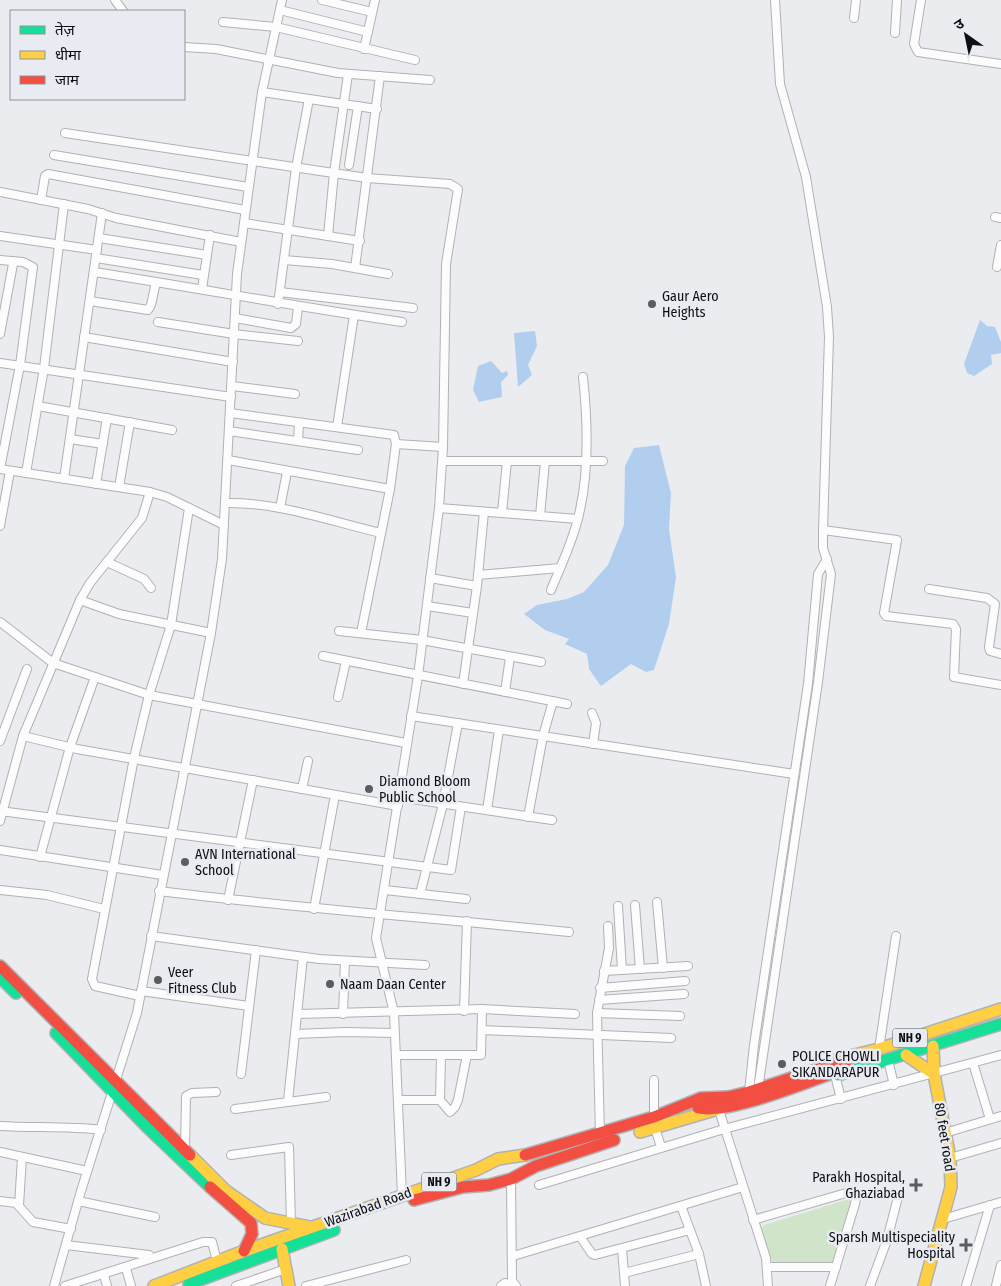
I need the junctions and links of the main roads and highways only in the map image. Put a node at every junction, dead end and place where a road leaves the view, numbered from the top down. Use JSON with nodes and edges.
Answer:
{"nodes":[{"id":1,"x":0,"y":966,"type":"edge"},
{"id":2,"x":0,"y":978,"type":"edge"},
{"id":3,"x":1001,"y":1008,"type":"edge"},
{"id":4,"x":51,"y":1023,"type":"junction"},
{"id":5,"x":1001,"y":1024,"type":"edge"},
{"id":6,"x":933,"y":1046,"type":"junction"},
{"id":7,"x":906,"y":1055,"type":"junction"},
{"id":8,"x":827,"y":1073,"type":"junction"},
{"id":9,"x":934,"y":1074,"type":"junction"},
{"id":10,"x":114,"y":1088,"type":"junction"},
{"id":11,"x":725,"y":1104,"type":"junction"},
{"id":12,"x":654,"y":1123,"type":"junction"},
{"id":13,"x":483,"y":1166,"type":"junction"},
{"id":14,"x":478,"y":1185,"type":"junction"},
{"id":15,"x":310,"y":1227,"type":"junction"},
{"id":16,"x":282,"y":1249,"type":"junction"},
{"id":17,"x":244,"y":1251,"type":"junction"},
{"id":18,"x":154,"y":1286,"type":"edge"},
{"id":19,"x":184,"y":1286,"type":"edge"},
{"id":20,"x":289,"y":1286,"type":"edge"},
{"id":21,"x":924,"y":1286,"type":"edge"}],
"edges":[{"from":1,"to":4,"type":"main road"},
{"from":2,"to":4,"type":"main road"},
{"from":3,"to":8,"type":"main road","name":"Wazirabad Road","number":"NH 9"},
{"from":4,"to":10,"type":"main road"},
{"from":5,"to":6,"type":"main road","name":"Wazirabad Road","number":"NH 9"},
{"from":6,"to":7,"type":"main road","name":"Wazirabad Road","number":"NH 9"},
{"from":6,"to":9,"type":"main road"},
{"from":7,"to":8,"type":"main road","name":"Wazirabad Road","number":"NH 9"},
{"from":7,"to":9,"type":"main road"},
{"from":8,"to":11,"type":"main road","name":"Wazirabad Road","number":"NH 9"},
{"from":8,"to":11,"type":"main road","name":"Wazirabad Road","number":"NH 9"},
{"from":9,"to":21,"type":"main road","name":"80 feet road"},
{"from":10,"to":15,"type":"main road"},
{"from":10,"to":17,"type":"main road"},
{"from":11,"to":12,"type":"main road","name":"Wazirabad Road","number":"NH 9"},
{"from":11,"to":12,"type":"main road","name":"Wazirabad Road","number":"NH 9"},
{"from":12,"to":13,"type":"main road","name":"Wazirabad Road","number":"NH 9"},
{"from":12,"to":14,"type":"main road","name":"Wazirabad Road","number":"NH 9"},
{"from":13,"to":14,"type":"main road"},
{"from":13,"to":15,"type":"main road","name":"Wazirabad Road","number":"NH 9"},
{"from":14,"to":16,"type":"main road","name":"Wazirabad Road","number":"NH 9"},
{"from":15,"to":17,"type":"main road","name":"Wazirabad Road","number":"NH 9"},
{"from":16,"to":19,"type":"main road","name":"Wazirabad Road","number":"NH 9"},
{"from":16,"to":20,"type":"main road"},
{"from":17,"to":18,"type":"main road","name":"Wazirabad Road","number":"NH 9"}]}
